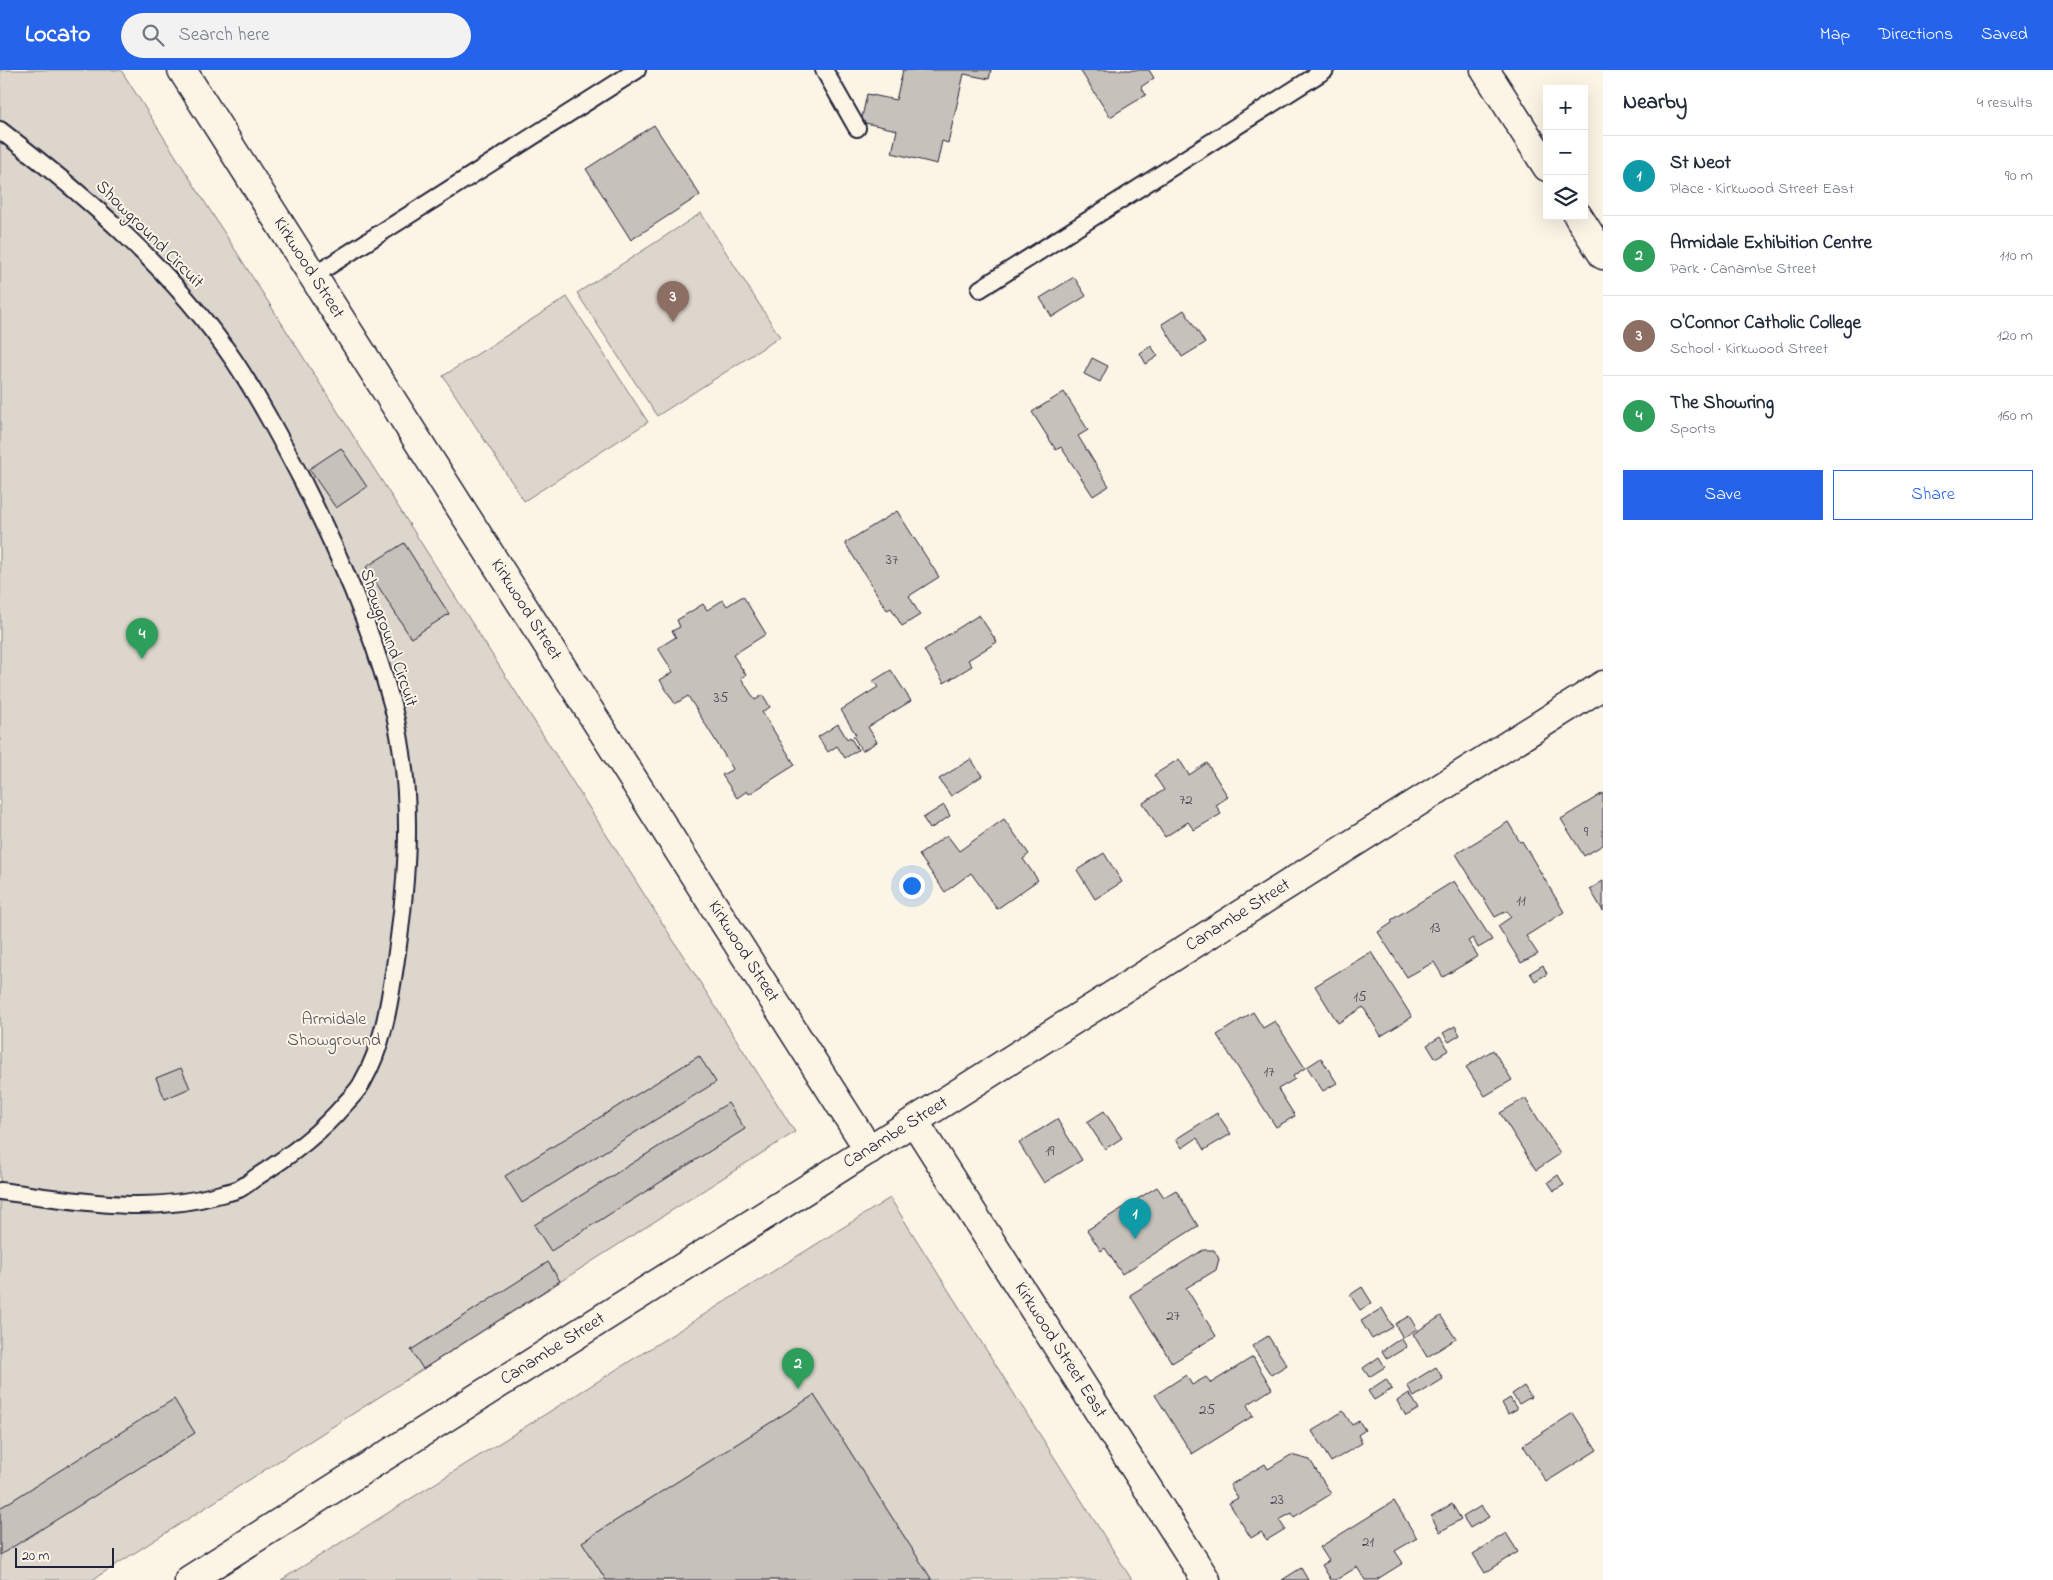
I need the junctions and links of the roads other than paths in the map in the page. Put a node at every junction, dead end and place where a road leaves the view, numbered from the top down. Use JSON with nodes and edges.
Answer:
{"nodes":[{"id":1,"x":182,"y":70,"type":"edge"},
{"id":2,"x":637,"y":70,"type":"edge"},
{"id":3,"x":824,"y":70,"type":"edge"},
{"id":4,"x":1325,"y":70,"type":"edge"},
{"id":5,"x":1485,"y":70,"type":"edge"},
{"id":6,"x":857,"y":128,"type":"dead end"},
{"id":7,"x":0,"y":130,"type":"edge"},
{"id":8,"x":1543,"y":160,"type":"edge"},
{"id":9,"x":1581,"y":220,"type":"edge"},
{"id":10,"x":1603,"y":255,"type":"edge"},
{"id":11,"x":313,"y":276,"type":"junction"},
{"id":12,"x":980,"y":289,"type":"dead end"},
{"id":13,"x":1603,"y":685,"type":"edge"},
{"id":14,"x":914,"y":1121,"type":"junction"},
{"id":15,"x":869,"y":1150,"type":"junction"},
{"id":16,"x":0,"y":1192,"type":"edge"},
{"id":17,"x":189,"y":1580,"type":"edge"},
{"id":18,"x":1206,"y":1580,"type":"edge"}],
"edges":[{"from":1,"to":11,"type":"street","name":"Kirkwood Street"},
{"from":2,"to":11,"type":"lane"},
{"from":3,"to":6,"type":"lane"},
{"from":4,"to":12,"type":"lane"},
{"from":5,"to":8,"type":"street"},
{"from":7,"to":16,"type":"lane","name":"Showground Circuit"},
{"from":9,"to":10,"type":"street"},
{"from":11,"to":15,"type":"street","name":"Kirkwood Street"},
{"from":13,"to":14,"type":"street","name":"Canambe Street"},
{"from":14,"to":15,"type":"street","name":"Canambe Street"},
{"from":14,"to":18,"type":"street","name":"Kirkwood Street East"},
{"from":15,"to":17,"type":"street","name":"Canambe Street"}]}
